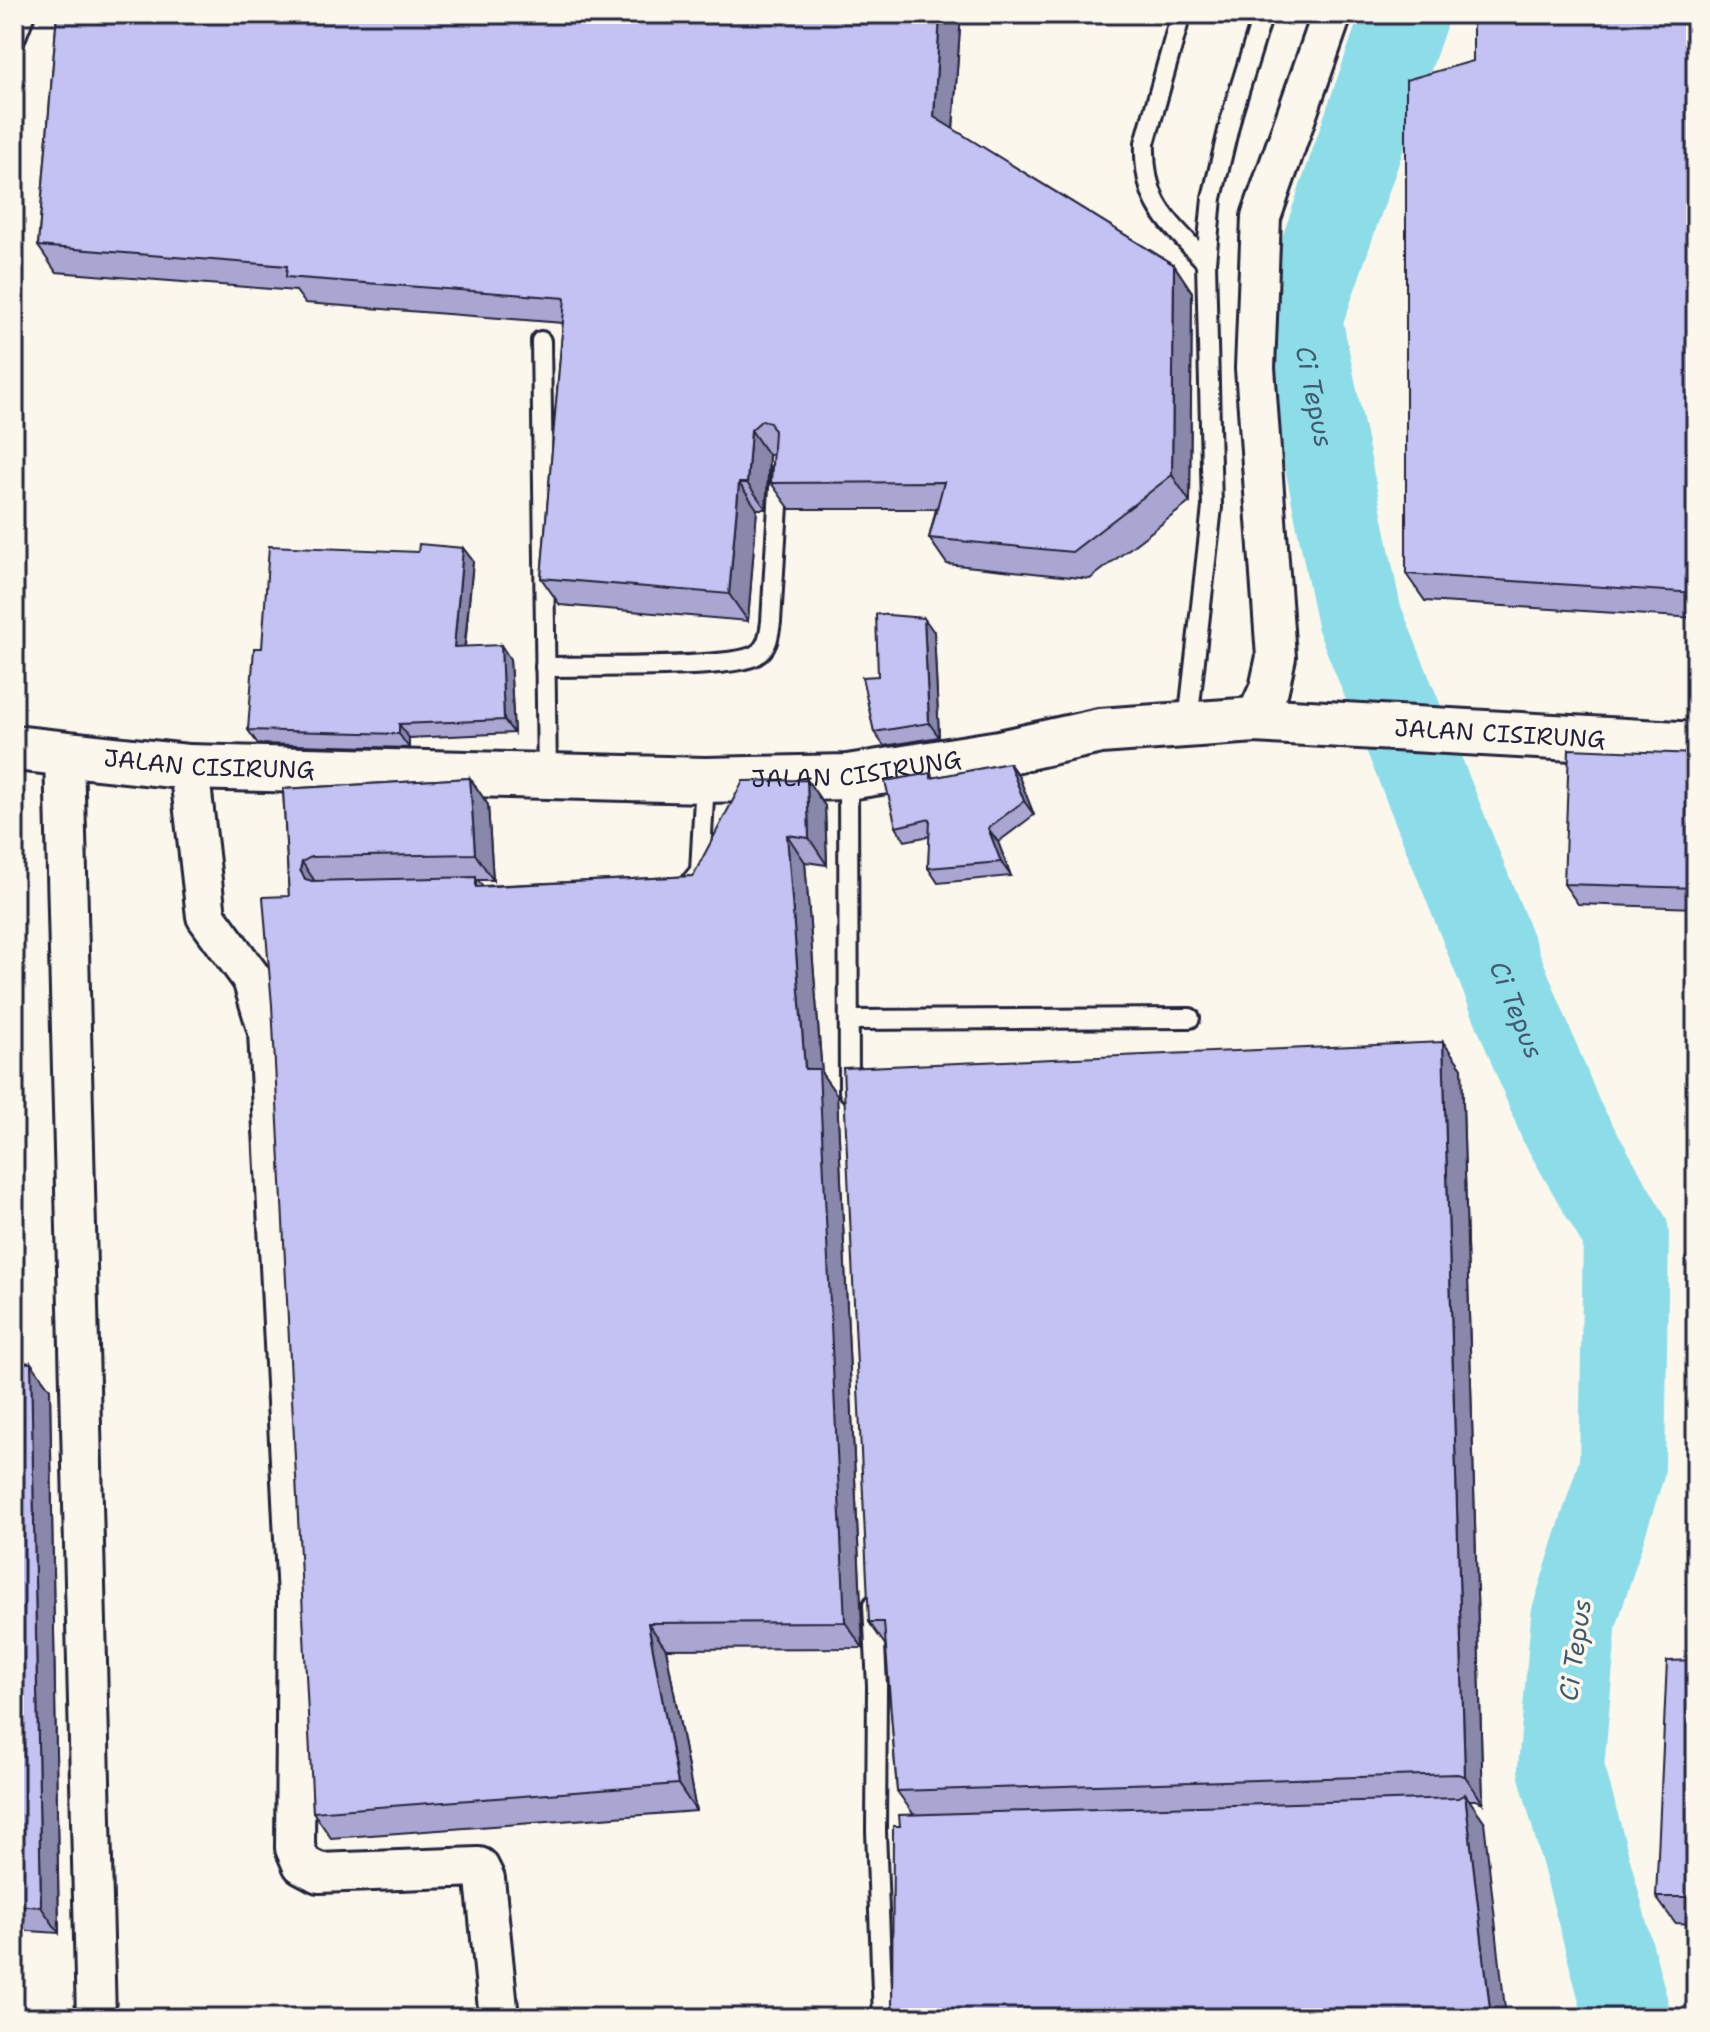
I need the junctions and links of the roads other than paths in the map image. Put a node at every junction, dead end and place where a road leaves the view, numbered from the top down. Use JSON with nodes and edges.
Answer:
{"nodes":[{"id":1,"x":25,"y":14,"type":"edge"},
{"id":2,"x":1181,"y":14,"type":"edge"},
{"id":3,"x":1263,"y":14,"type":"edge"},
{"id":4,"x":1332,"y":14,"type":"edge"},
{"id":5,"x":14,"y":42,"type":"edge"},
{"id":6,"x":1206,"y":262,"type":"junction"},
{"id":7,"x":541,"y":341,"type":"edge"},
{"id":8,"x":781,"y":458,"type":"edge"},
{"id":9,"x":545,"y":667,"type":"junction"},
{"id":10,"x":1255,"y":720,"type":"junction"},
{"id":11,"x":1188,"y":723,"type":"junction"},
{"id":12,"x":1696,"y":745,"type":"edge"},
{"id":13,"x":14,"y":748,"type":"edge"},
{"id":14,"x":64,"y":754,"type":"junction"},
{"id":15,"x":189,"y":767,"type":"junction"},
{"id":16,"x":547,"y":775,"type":"junction"},
{"id":17,"x":848,"y":777,"type":"junction"},
{"id":18,"x":705,"y":780,"type":"junction"},
{"id":19,"x":672,"y":888,"type":"edge"},
{"id":20,"x":1190,"y":1018,"type":"dead end"},
{"id":21,"x":849,"y":1020,"type":"junction"},
{"id":22,"x":850,"y":1107,"type":"edge"},
{"id":23,"x":873,"y":1592,"type":"edge"},
{"id":24,"x":96,"y":2018,"type":"edge"},
{"id":25,"x":499,"y":2018,"type":"edge"},
{"id":26,"x":883,"y":2018,"type":"edge"}],
"edges":[{"from":1,"to":5,"type":"lane"},
{"from":2,"to":6,"type":"lane"},
{"from":3,"to":6,"type":"lane"},
{"from":4,"to":10,"type":"street"},
{"from":6,"to":11,"type":"lane"},
{"from":7,"to":9,"type":"lane"},
{"from":8,"to":9,"type":"lane"},
{"from":9,"to":16,"type":"lane"},
{"from":10,"to":11,"type":"main road","name":"JALAN CISIRUNG"},
{"from":10,"to":12,"type":"main road","name":"JALAN CISIRUNG"},
{"from":11,"to":17,"type":"main road","name":"JALAN CISIRUNG"},
{"from":13,"to":14,"type":"main road","name":"JALAN CISIRUNG"},
{"from":14,"to":15,"type":"main road","name":"JALAN CISIRUNG"},
{"from":14,"to":24,"type":"street"},
{"from":15,"to":16,"type":"main road","name":"JALAN CISIRUNG"},
{"from":15,"to":25,"type":"street"},
{"from":16,"to":18,"type":"main road","name":"JALAN CISIRUNG"},
{"from":17,"to":18,"type":"main road","name":"JALAN CISIRUNG"},
{"from":17,"to":21,"type":"lane"},
{"from":18,"to":19,"type":"lane"},
{"from":20,"to":21,"type":"lane"},
{"from":21,"to":22,"type":"lane"},
{"from":23,"to":26,"type":"lane"}]}
